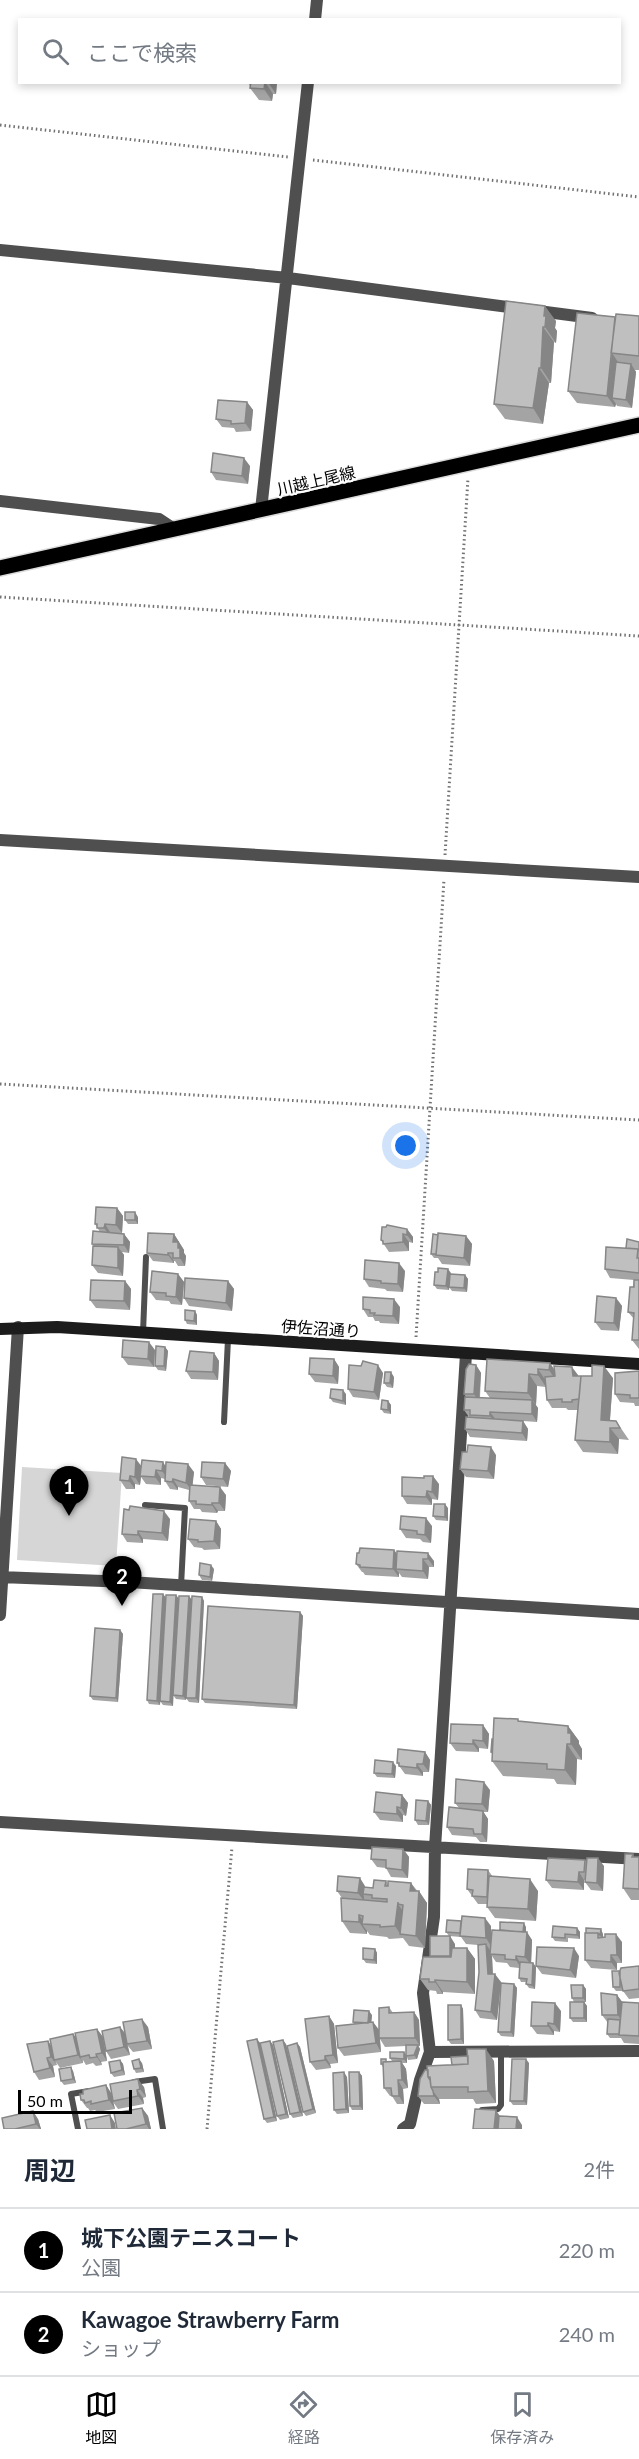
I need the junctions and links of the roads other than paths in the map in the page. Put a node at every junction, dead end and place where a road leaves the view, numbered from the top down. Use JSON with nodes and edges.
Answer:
{"nodes":[{"id":1,"x":317,"y":0,"type":"edge"},
{"id":2,"x":315,"y":18,"type":"edge"},
{"id":3,"x":308,"y":84,"type":"edge"},
{"id":4,"x":0,"y":250,"type":"edge"},
{"id":5,"x":288,"y":278,"type":"junction"},
{"id":6,"x":604,"y":320,"type":"edge"},
{"id":7,"x":639,"y":424,"type":"edge"},
{"id":8,"x":0,"y":501,"type":"edge"},
{"id":9,"x":261,"y":510,"type":"junction"},
{"id":10,"x":174,"y":530,"type":"junction"},
{"id":11,"x":0,"y":568,"type":"edge"},
{"id":12,"x":0,"y":840,"type":"edge"},
{"id":13,"x":639,"y":877,"type":"edge"},
{"id":14,"x":146,"y":1257,"type":"edge"},
{"id":15,"x":18,"y":1328,"type":"junction"},
{"id":16,"x":0,"y":1329,"type":"edge"},
{"id":17,"x":143,"y":1333,"type":"junction"},
{"id":18,"x":228,"y":1339,"type":"junction"},
{"id":19,"x":466,"y":1354,"type":"junction"},
{"id":20,"x":639,"y":1364,"type":"edge"},
{"id":21,"x":224,"y":1422,"type":"dead end"},
{"id":22,"x":145,"y":1505,"type":"dead end"},
{"id":23,"x":1,"y":1577,"type":"edge"},
{"id":24,"x":180,"y":1586,"type":"junction"},
{"id":25,"x":450,"y":1604,"type":"junction"},
{"id":26,"x":639,"y":1614,"type":"edge"},
{"id":27,"x":0,"y":1615,"type":"edge"},
{"id":28,"x":0,"y":1822,"type":"edge"},
{"id":29,"x":435,"y":1848,"type":"junction"},
{"id":30,"x":639,"y":1859,"type":"edge"},
{"id":31,"x":501,"y":2051,"type":"junction"},
{"id":32,"x":639,"y":2051,"type":"edge"},
{"id":33,"x":430,"y":2052,"type":"junction"},
{"id":34,"x":123,"y":2084,"type":"edge"},
{"id":35,"x":92,"y":2090,"type":"edge"},
{"id":36,"x":479,"y":2110,"type":"edge"},
{"id":37,"x":78,"y":2129,"type":"edge"},
{"id":38,"x":163,"y":2129,"type":"edge"},
{"id":39,"x":403,"y":2129,"type":"edge"}],
"edges":[{"from":1,"to":2,"type":"street"},
{"from":3,"to":5,"type":"street"},
{"from":4,"to":5,"type":"street"},
{"from":5,"to":6,"type":"street"},
{"from":5,"to":9,"type":"street"},
{"from":7,"to":9,"type":"main road","name":"川越上尾線"},
{"from":8,"to":10,"type":"street"},
{"from":9,"to":10,"type":"main road","name":"川越上尾線"},
{"from":10,"to":11,"type":"main road","name":"川越上尾線"},
{"from":12,"to":13,"type":"street"},
{"from":14,"to":17,"type":"lane"},
{"from":15,"to":16,"type":"street","name":"伊佐沼通り"},
{"from":15,"to":17,"type":"street","name":"伊佐沼通り"},
{"from":15,"to":23,"type":"street"},
{"from":17,"to":18,"type":"street","name":"伊佐沼通り"},
{"from":18,"to":19,"type":"street","name":"伊佐沼通り"},
{"from":18,"to":21,"type":"lane"},
{"from":19,"to":20,"type":"street","name":"伊佐沼通り"},
{"from":19,"to":25,"type":"street"},
{"from":22,"to":24,"type":"lane"},
{"from":23,"to":24,"type":"street"},
{"from":23,"to":27,"type":"street"},
{"from":24,"to":25,"type":"street"},
{"from":25,"to":26,"type":"street"},
{"from":25,"to":29,"type":"street"},
{"from":28,"to":29,"type":"street"},
{"from":29,"to":30,"type":"street"},
{"from":29,"to":33,"type":"street"},
{"from":31,"to":32,"type":"street"},
{"from":31,"to":33,"type":"street"},
{"from":31,"to":36,"type":"lane"},
{"from":33,"to":39,"type":"street"},
{"from":34,"to":38,"type":"lane"},
{"from":35,"to":37,"type":"lane"}]}
